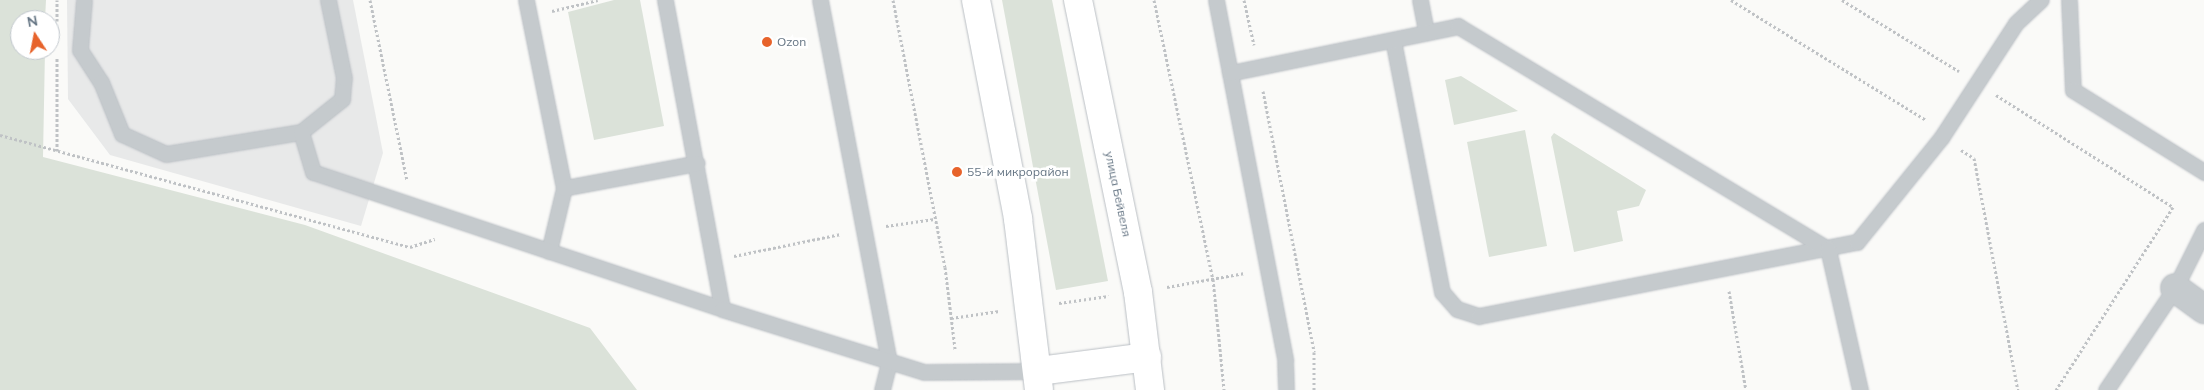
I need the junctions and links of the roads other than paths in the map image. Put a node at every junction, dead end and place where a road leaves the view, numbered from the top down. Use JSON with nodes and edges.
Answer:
{"nodes":[{"id":1,"x":84,"y":0,"type":"edge"},
{"id":2,"x":328,"y":0,"type":"edge"},
{"id":3,"x":526,"y":0,"type":"edge"},
{"id":4,"x":665,"y":0,"type":"edge"},
{"id":5,"x":820,"y":0,"type":"edge"},
{"id":6,"x":976,"y":0,"type":"edge"},
{"id":7,"x":1078,"y":0,"type":"edge"},
{"id":8,"x":1216,"y":0,"type":"edge"},
{"id":9,"x":1420,"y":0,"type":"edge"},
{"id":10,"x":2041,"y":0,"type":"edge"},
{"id":11,"x":2070,"y":0,"type":"edge"},
{"id":12,"x":1426,"y":32,"type":"junction"},
{"id":13,"x":1393,"y":40,"type":"junction"},
{"id":14,"x":1230,"y":72,"type":"junction"},
{"id":15,"x":301,"y":132,"type":"junction"},
{"id":16,"x":697,"y":163,"type":"junction"},
{"id":17,"x":2204,"y":172,"type":"edge"},
{"id":18,"x":564,"y":188,"type":"junction"},
{"id":19,"x":2204,"y":230,"type":"edge"},
{"id":20,"x":1828,"y":248,"type":"junction"},
{"id":21,"x":549,"y":251,"type":"junction"},
{"id":22,"x":2175,"y":288,"type":"junction"},
{"id":23,"x":722,"y":309,"type":"junction"},
{"id":24,"x":2204,"y":309,"type":"edge"},
{"id":25,"x":1147,"y":356,"type":"junction"},
{"id":26,"x":889,"y":362,"type":"junction"},
{"id":27,"x":1039,"y":380,"type":"edge"},
{"id":28,"x":882,"y":390,"type":"edge"},
{"id":29,"x":1150,"y":390,"type":"edge"},
{"id":30,"x":1286,"y":390,"type":"edge"},
{"id":31,"x":1860,"y":390,"type":"edge"},
{"id":32,"x":2106,"y":390,"type":"edge"}],
"edges":[{"from":1,"to":15,"type":"lane"},
{"from":2,"to":15,"type":"lane"},
{"from":3,"to":18,"type":"lane"},
{"from":4,"to":16,"type":"lane"},
{"from":5,"to":26,"type":"lane"},
{"from":6,"to":27,"type":"main road"},
{"from":7,"to":25,"type":"main road","name":"улица Бейвеля"},
{"from":8,"to":14,"type":"lane"},
{"from":9,"to":12,"type":"lane"},
{"from":10,"to":20,"type":"lane"},
{"from":11,"to":17,"type":"lane"},
{"from":12,"to":13,"type":"lane"},
{"from":12,"to":20,"type":"lane"},
{"from":13,"to":14,"type":"lane"},
{"from":13,"to":20,"type":"lane"},
{"from":14,"to":30,"type":"lane"},
{"from":15,"to":21,"type":"lane"},
{"from":16,"to":18,"type":"lane"},
{"from":16,"to":23,"type":"lane"},
{"from":18,"to":21,"type":"lane"},
{"from":19,"to":22,"type":"lane"},
{"from":20,"to":31,"type":"lane"},
{"from":21,"to":23,"type":"lane"},
{"from":22,"to":24,"type":"street"},
{"from":22,"to":32,"type":"lane"},
{"from":23,"to":26,"type":"lane"},
{"from":25,"to":27,"type":"main road"},
{"from":25,"to":29,"type":"main road","name":"улица Бейвеля"},
{"from":26,"to":27,"type":"lane"},
{"from":26,"to":28,"type":"lane"}]}
